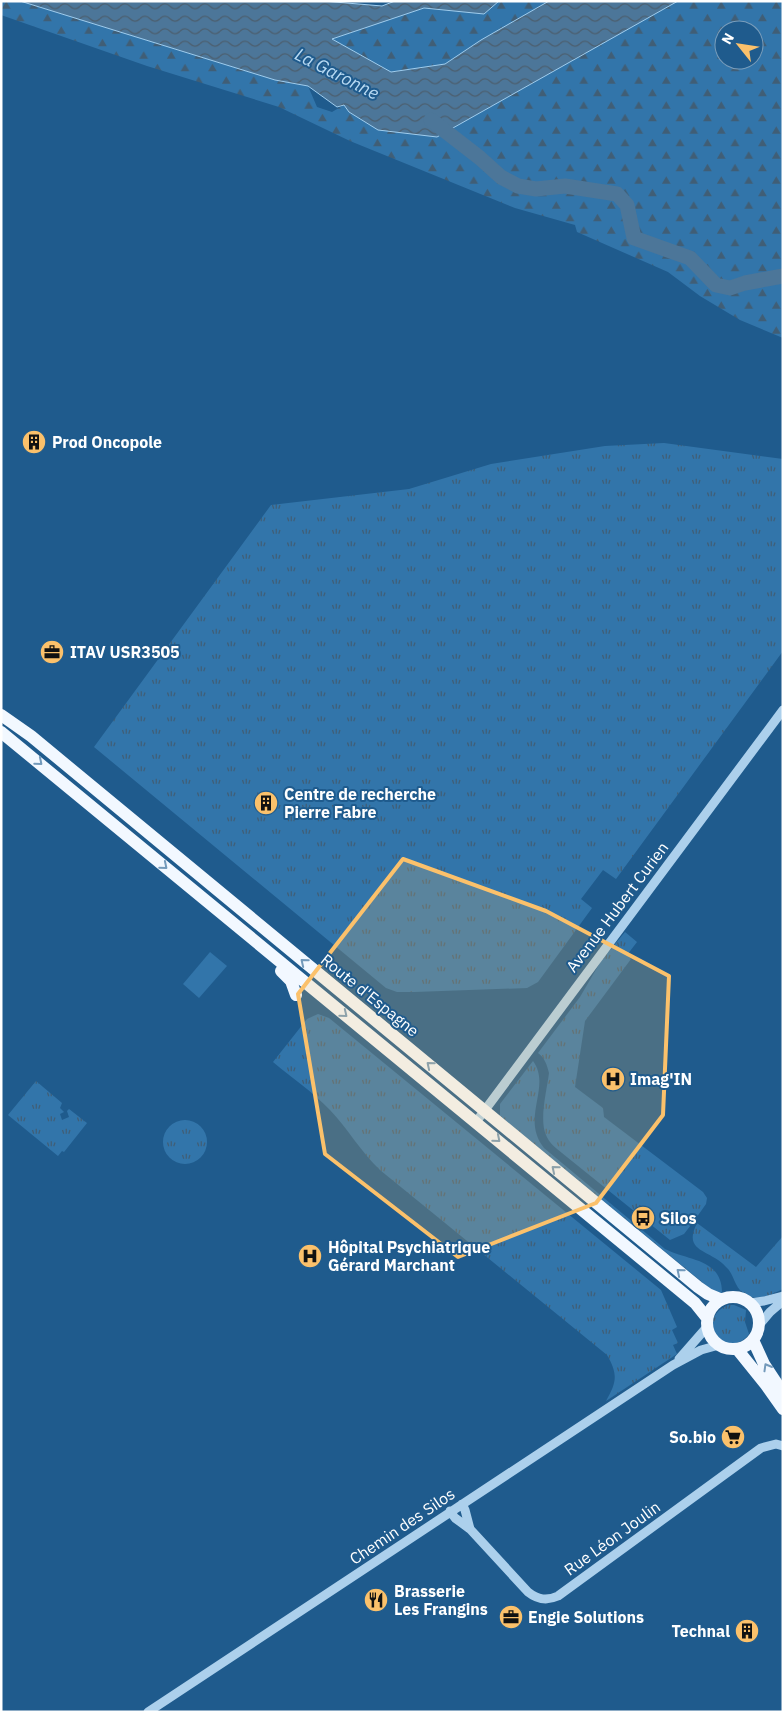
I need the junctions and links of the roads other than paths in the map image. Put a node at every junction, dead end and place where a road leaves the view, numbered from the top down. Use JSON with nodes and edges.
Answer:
{"nodes":[{"id":1,"x":783,"y":710,"type":"edge"},
{"id":2,"x":1,"y":715,"type":"edge"},
{"id":3,"x":1,"y":732,"type":"edge"},
{"id":4,"x":239,"y":928,"type":"junction"},
{"id":5,"x":296,"y":995,"type":"dead end"},
{"id":6,"x":485,"y":1111,"type":"junction"},
{"id":7,"x":476,"y":1122,"type":"junction"},
{"id":8,"x":783,"y":1296,"type":"edge"},
{"id":9,"x":720,"y":1299,"type":"junction"},
{"id":10,"x":783,"y":1301,"type":"edge"},
{"id":11,"x":750,"y":1303,"type":"junction"},
{"id":12,"x":707,"y":1322,"type":"junction"},
{"id":13,"x":759,"y":1325,"type":"junction"},
{"id":14,"x":753,"y":1340,"type":"junction"},
{"id":15,"x":718,"y":1345,"type":"junction"},
{"id":16,"x":737,"y":1348,"type":"junction"},
{"id":17,"x":673,"y":1365,"type":"junction"},
{"id":18,"x":783,"y":1393,"type":"edge"},
{"id":19,"x":783,"y":1409,"type":"edge"},
{"id":20,"x":783,"y":1446,"type":"edge"},
{"id":21,"x":462,"y":1504,"type":"junction"},
{"id":22,"x":450,"y":1512,"type":"junction"},
{"id":23,"x":470,"y":1529,"type":"junction"},
{"id":24,"x":148,"y":1712,"type":"edge"}],
"edges":[{"from":1,"to":6,"type":"street","name":"Avenue Hubert Curien"},
{"from":6,"to":2,"type":"main road","name":"Route d'Espagne","one_way":true},
{"from":3,"to":4,"type":"main road","name":"Route d'Espagne","one_way":true},
{"from":4,"to":5,"type":"main road"},
{"from":4,"to":7,"type":"main road","name":"Route d'Espagne","one_way":true},
{"from":6,"to":7,"type":"street","name":"Avenue Hubert Curien"},
{"from":9,"to":6,"type":"main road","name":"Route d'Espagne","one_way":true},
{"from":7,"to":12,"type":"main road","name":"Route d'Espagne","one_way":true},
{"from":8,"to":11,"type":"street"},
{"from":9,"to":11,"type":"main road"},
{"from":9,"to":12,"type":"main road"},
{"from":10,"to":13,"type":"street"},
{"from":11,"to":13,"type":"main road"},
{"from":12,"to":15,"type":"main road"},
{"from":12,"to":17,"type":"street","name":"Chemin des Silos"},
{"from":13,"to":14,"type":"main road"},
{"from":14,"to":16,"type":"main road"},
{"from":18,"to":14,"type":"main road","one_way":true},
{"from":15,"to":16,"type":"main road"},
{"from":15,"to":17,"type":"street","name":"Chemin des Silos"},
{"from":16,"to":19,"type":"main road"},
{"from":17,"to":21,"type":"street","name":"Chemin des Silos"},
{"from":20,"to":23,"type":"street","name":"Rue Léon Joulin"},
{"from":21,"to":22,"type":"street","name":"Chemin des Silos"},
{"from":21,"to":23,"type":"street","name":"Rue Léon Joulin"},
{"from":22,"to":23,"type":"street","name":"Rue Léon Joulin"},
{"from":22,"to":24,"type":"street","name":"Chemin des Silos"}]}
